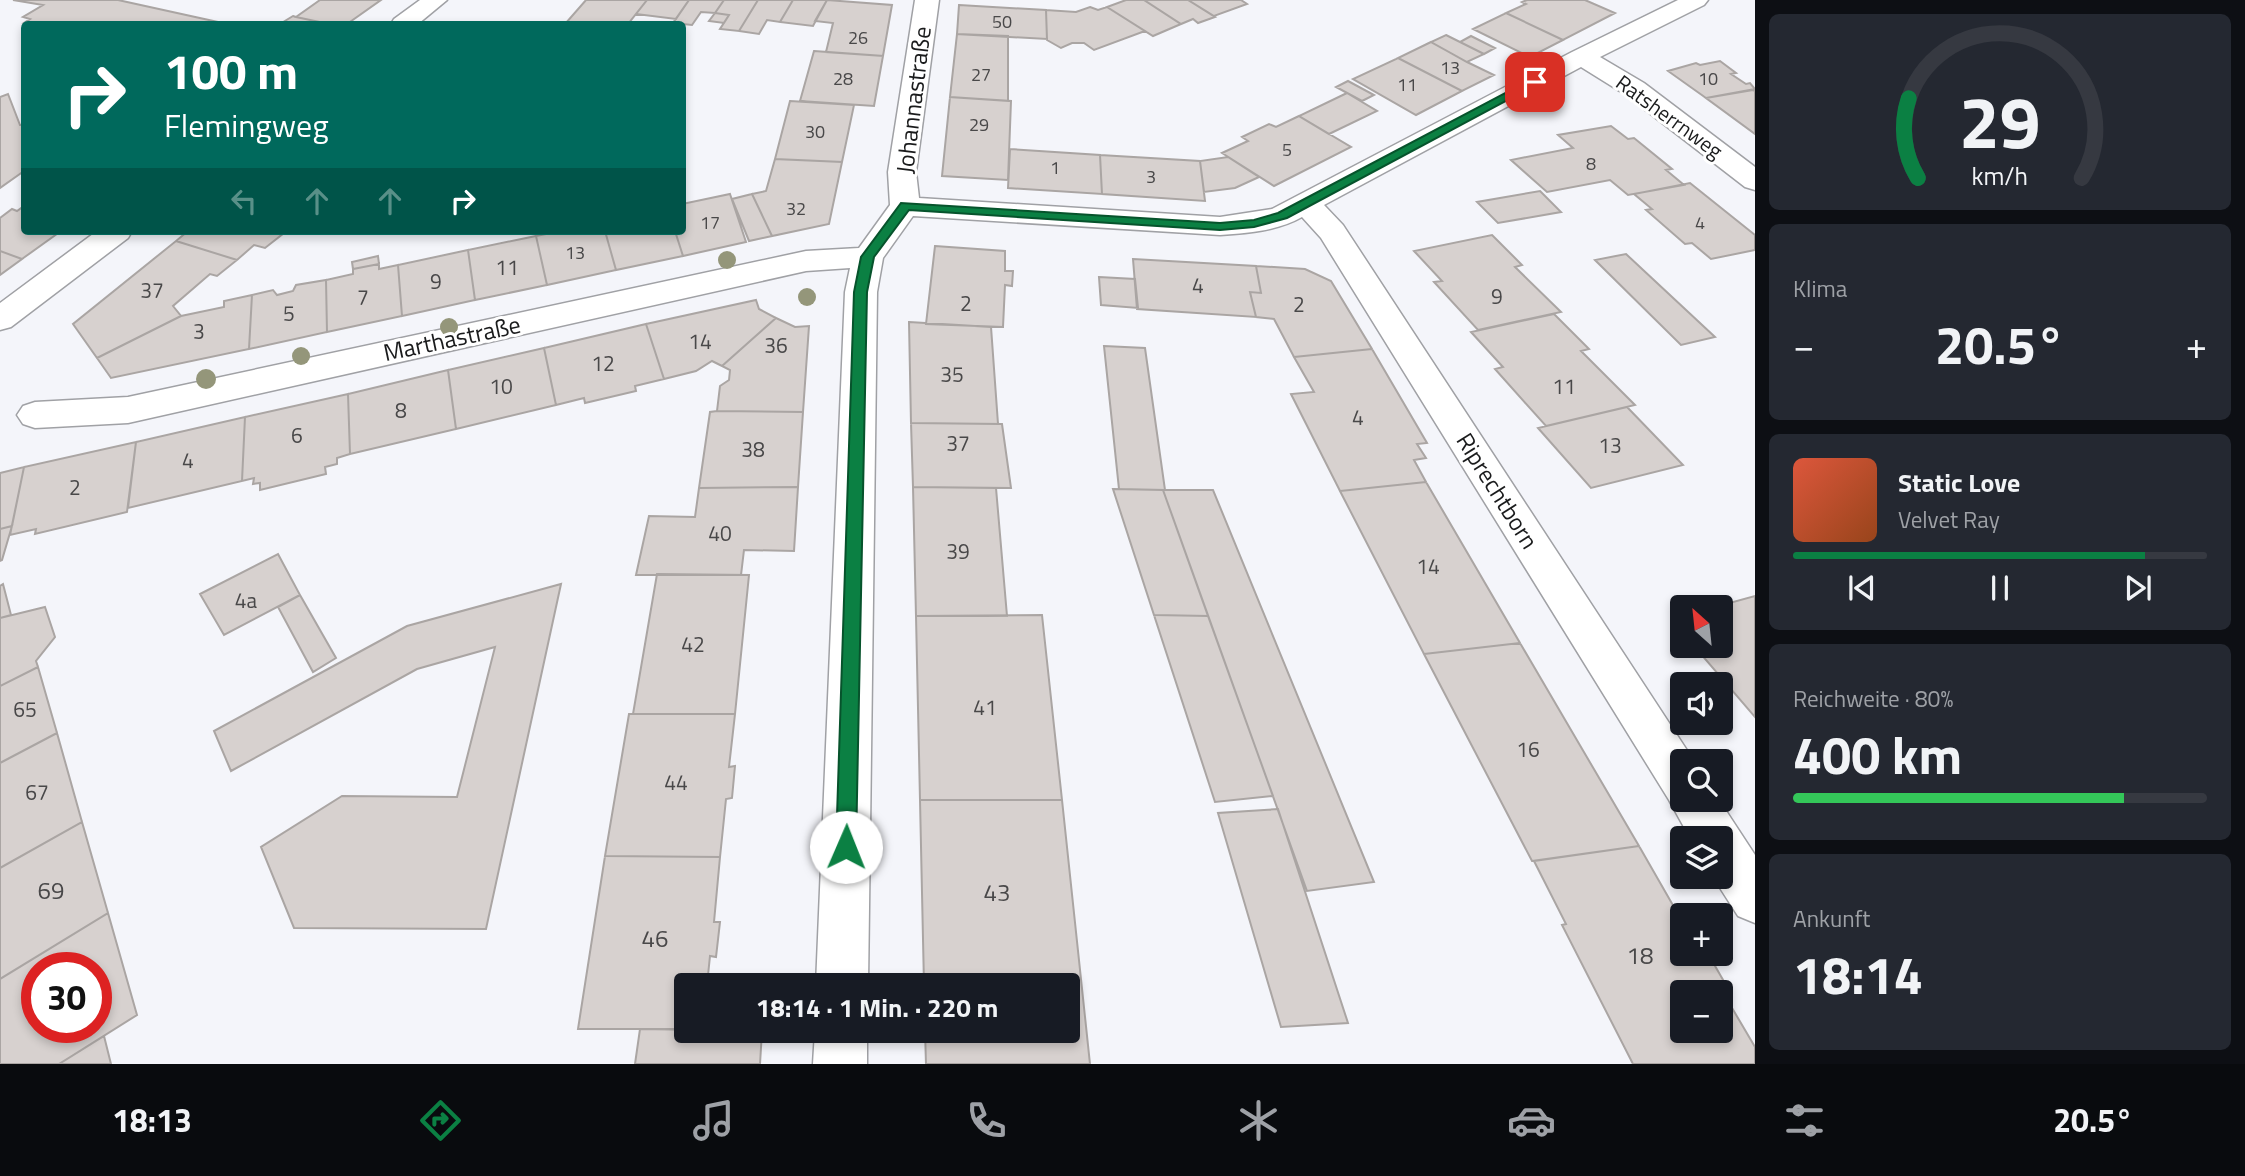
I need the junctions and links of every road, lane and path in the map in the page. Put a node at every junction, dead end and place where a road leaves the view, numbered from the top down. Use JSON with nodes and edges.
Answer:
{"nodes":[{"id":1,"x":435,"y":0,"type":"edge"},
{"id":2,"x":928,"y":0,"type":"edge"},
{"id":3,"x":1696,"y":0,"type":"edge"},
{"id":4,"x":407,"y":21,"type":"edge"},
{"id":5,"x":1581,"y":57,"type":"junction"},
{"id":6,"x":1755,"y":181,"type":"edge"},
{"id":7,"x":1306,"y":204,"type":"junction"},
{"id":8,"x":905,"y":206,"type":"junction"},
{"id":9,"x":112,"y":235,"type":"edge"},
{"id":10,"x":868,"y":257,"type":"junction"},
{"id":11,"x":0,"y":318,"type":"edge"},
{"id":12,"x":35,"y":415,"type":"dead end"},
{"id":13,"x":1670,"y":764,"type":"edge"},
{"id":14,"x":1733,"y":864,"type":"edge"},
{"id":15,"x":1755,"y":899,"type":"edge"},
{"id":16,"x":842,"y":973,"type":"edge"},
{"id":17,"x":841,"y":1043,"type":"edge"},
{"id":18,"x":840,"y":1064,"type":"edge"}],
"edges":[{"from":1,"to":4,"type":"street"},
{"from":2,"to":8,"type":"street","name":"Johannastraße"},
{"from":3,"to":5,"type":"street"},
{"from":5,"to":6,"type":"street","name":"Ratsherrnweg"},
{"from":5,"to":7,"type":"street"},
{"from":7,"to":8,"type":"street"},
{"from":7,"to":13,"type":"street","name":"Riprechtborn"},
{"from":8,"to":10,"type":"street","name":"Johannastraße"},
{"from":9,"to":11,"type":"street"},
{"from":10,"to":12,"type":"street","name":"Marthastraße"},
{"from":10,"to":16,"type":"street","name":"Johannastraße"},
{"from":14,"to":15,"type":"street"},
{"from":17,"to":18,"type":"street"}]}
